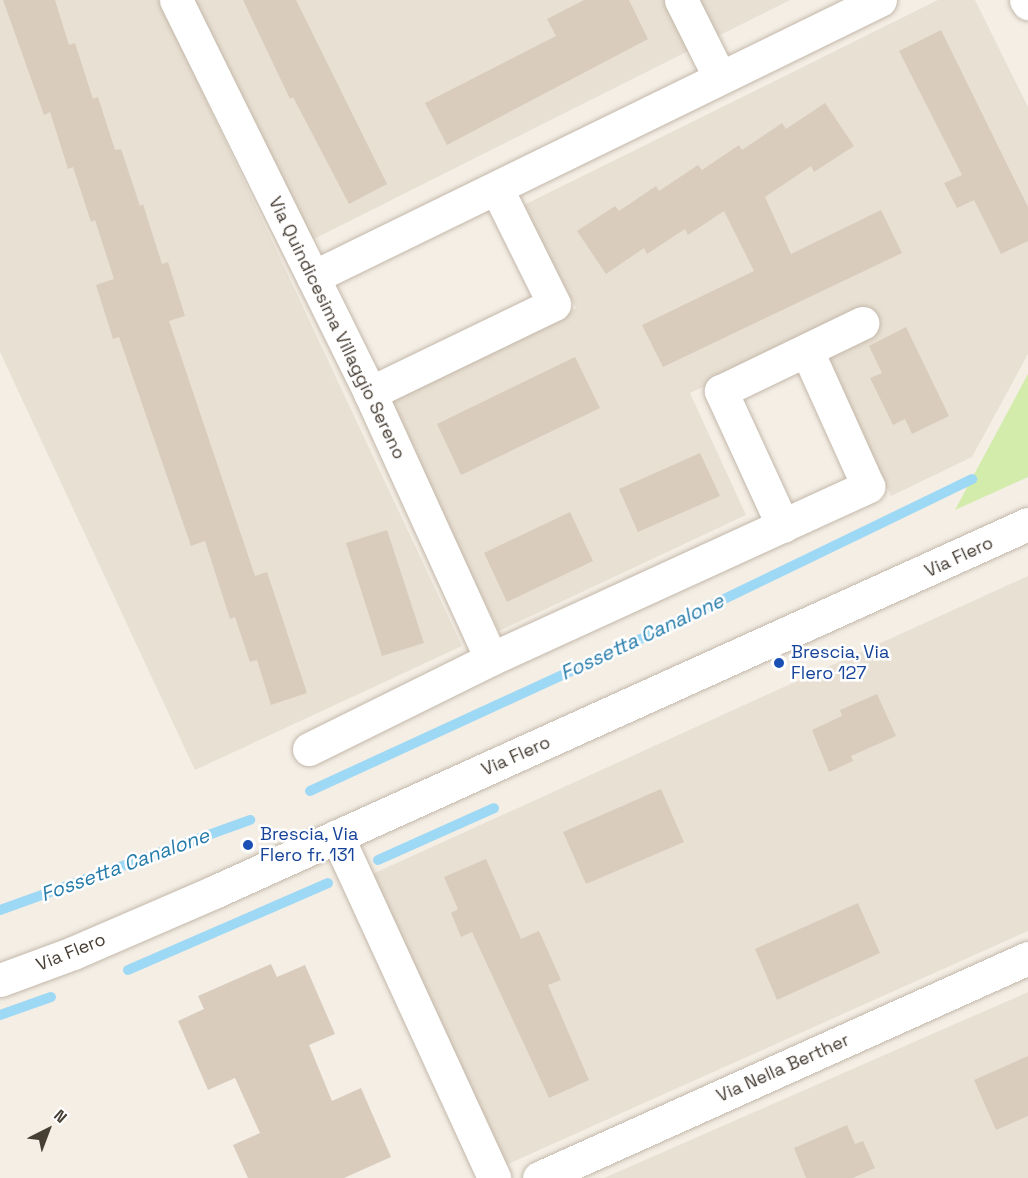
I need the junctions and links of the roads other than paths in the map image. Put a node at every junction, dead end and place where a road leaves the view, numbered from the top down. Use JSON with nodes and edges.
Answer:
{"nodes":[{"id":1,"x":176,"y":0,"type":"edge"},
{"id":2,"x":681,"y":0,"type":"edge"},
{"id":3,"x":880,"y":0,"type":"edge"},
{"id":4,"x":719,"y":76,"type":"junction"},
{"id":5,"x":497,"y":189,"type":"junction"},
{"id":6,"x":314,"y":277,"type":"junction"},
{"id":7,"x":862,"y":323,"type":"dead end"},
{"id":8,"x":807,"y":351,"type":"junction"},
{"id":9,"x":370,"y":393,"type":"junction"},
{"id":10,"x":1028,"y":524,"type":"edge"},
{"id":11,"x":783,"y":526,"type":"junction"},
{"id":12,"x":491,"y":659,"type":"junction"},
{"id":13,"x":309,"y":749,"type":"dead end"},
{"id":14,"x":337,"y":836,"type":"junction"},
{"id":15,"x":1028,"y":958,"type":"edge"},
{"id":16,"x":0,"y":980,"type":"edge"},
{"id":17,"x":494,"y":1178,"type":"edge"},
{"id":18,"x":538,"y":1178,"type":"edge"}],
"edges":[{"from":1,"to":6,"type":"street","name":"Via Quindicesima Villaggio Sereno"},
{"from":2,"to":4,"type":"street"},
{"from":3,"to":4,"type":"street"},
{"from":4,"to":5,"type":"street"},
{"from":5,"to":6,"type":"street"},
{"from":5,"to":9,"type":"street"},
{"from":6,"to":9,"type":"street","name":"Via Quindicesima Villaggio Sereno"},
{"from":7,"to":8,"type":"street"},
{"from":8,"to":11,"type":"street"},
{"from":8,"to":11,"type":"street"},
{"from":9,"to":12,"type":"street","name":"Via Quindicesima Villaggio Sereno"},
{"from":10,"to":14,"type":"street","name":"Via Flero"},
{"from":11,"to":12,"type":"street"},
{"from":12,"to":13,"type":"street"},
{"from":14,"to":16,"type":"street","name":"Via Flero"},
{"from":14,"to":17,"type":"street"},
{"from":15,"to":18,"type":"street","name":"Via Nella Berther"}]}
